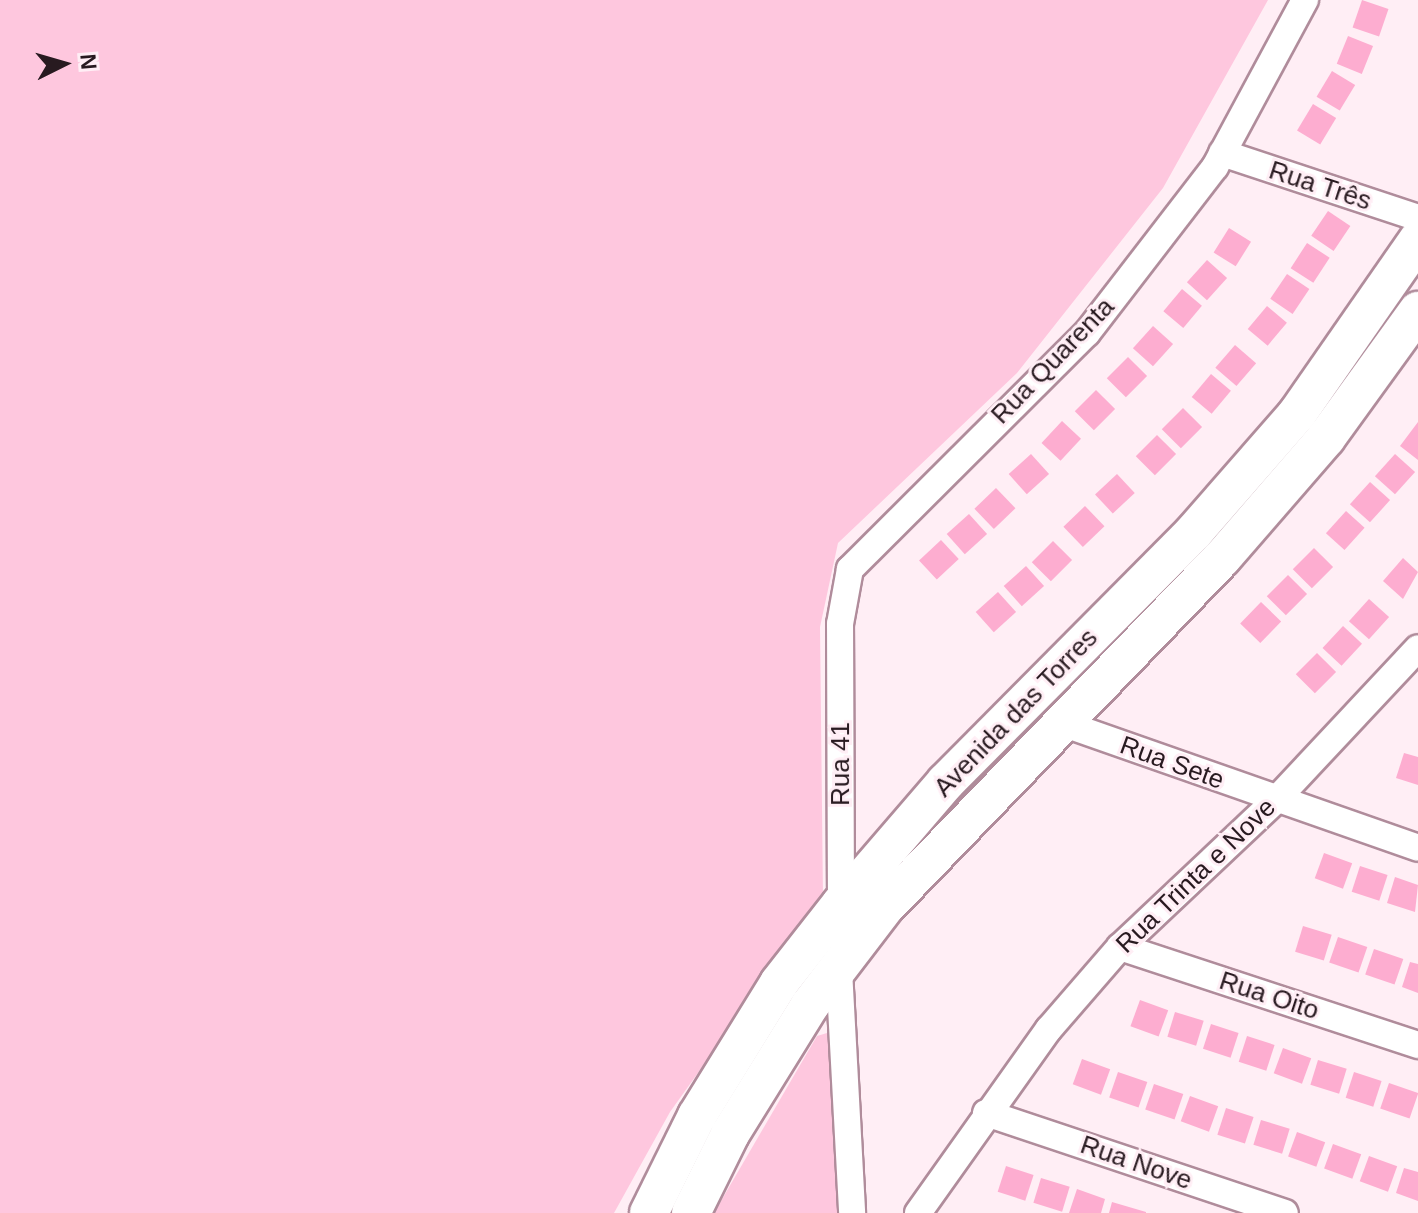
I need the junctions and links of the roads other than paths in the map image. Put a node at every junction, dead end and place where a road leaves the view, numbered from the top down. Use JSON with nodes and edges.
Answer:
{"nodes":[{"id":1,"x":1305,"y":0,"type":"edge"},
{"id":2,"x":1222,"y":153,"type":"junction"},
{"id":3,"x":1418,"y":218,"type":"edge"},
{"id":4,"x":1418,"y":240,"type":"edge"},
{"id":5,"x":1418,"y":311,"type":"edge"},
{"id":6,"x":840,"y":624,"type":"joint"},
{"id":7,"x":1418,"y":648,"type":"edge"},
{"id":8,"x":1062,"y":723,"type":"junction"},
{"id":9,"x":1275,"y":801,"type":"junction"},
{"id":10,"x":1418,"y":848,"type":"edge"},
{"id":11,"x":841,"y":904,"type":"junction"},
{"id":12,"x":1120,"y":947,"type":"junction"},
{"id":13,"x":839,"y":970,"type":"junction"},
{"id":14,"x":1418,"y":1045,"type":"edge"},
{"id":15,"x":986,"y":1113,"type":"junction"},
{"id":16,"x":649,"y":1213,"type":"edge"},
{"id":17,"x":691,"y":1213,"type":"edge"},
{"id":18,"x":852,"y":1213,"type":"edge"},
{"id":19,"x":918,"y":1213,"type":"edge"},
{"id":20,"x":1285,"y":1213,"type":"edge"}],
"edges":[{"from":1,"to":2,"type":"street","name":"Rua Quarenta"},
{"from":2,"to":3,"type":"street","name":"Rua Três"},
{"from":2,"to":6,"type":"street","name":"Rua Quarenta"},
{"from":4,"to":11,"type":"main road","name":"Avenida das Torres"},
{"from":5,"to":8,"type":"main road","name":"Avenida das Torres"},
{"from":6,"to":11,"type":"street","name":"Rua 41"},
{"from":7,"to":9,"type":"street","name":"Rua Trinta e Nove"},
{"from":8,"to":9,"type":"street","name":"Rua Sete"},
{"from":8,"to":13,"type":"main road","name":"Avenida das Torres"},
{"from":9,"to":10,"type":"street","name":"Rua Sete"},
{"from":9,"to":12,"type":"street","name":"Rua Trinta e Nove"},
{"from":11,"to":16,"type":"main road","name":"Avenida das Torres"},
{"from":12,"to":14,"type":"street","name":"Rua Oito"},
{"from":12,"to":15,"type":"street","name":"Rua Trinta e Nove"},
{"from":13,"to":17,"type":"main road","name":"Avenida das Torres"},
{"from":13,"to":18,"type":"street"},
{"from":15,"to":19,"type":"street","name":"Rua Trinta e Nove"},
{"from":15,"to":20,"type":"street","name":"Rua Nove"}]}
